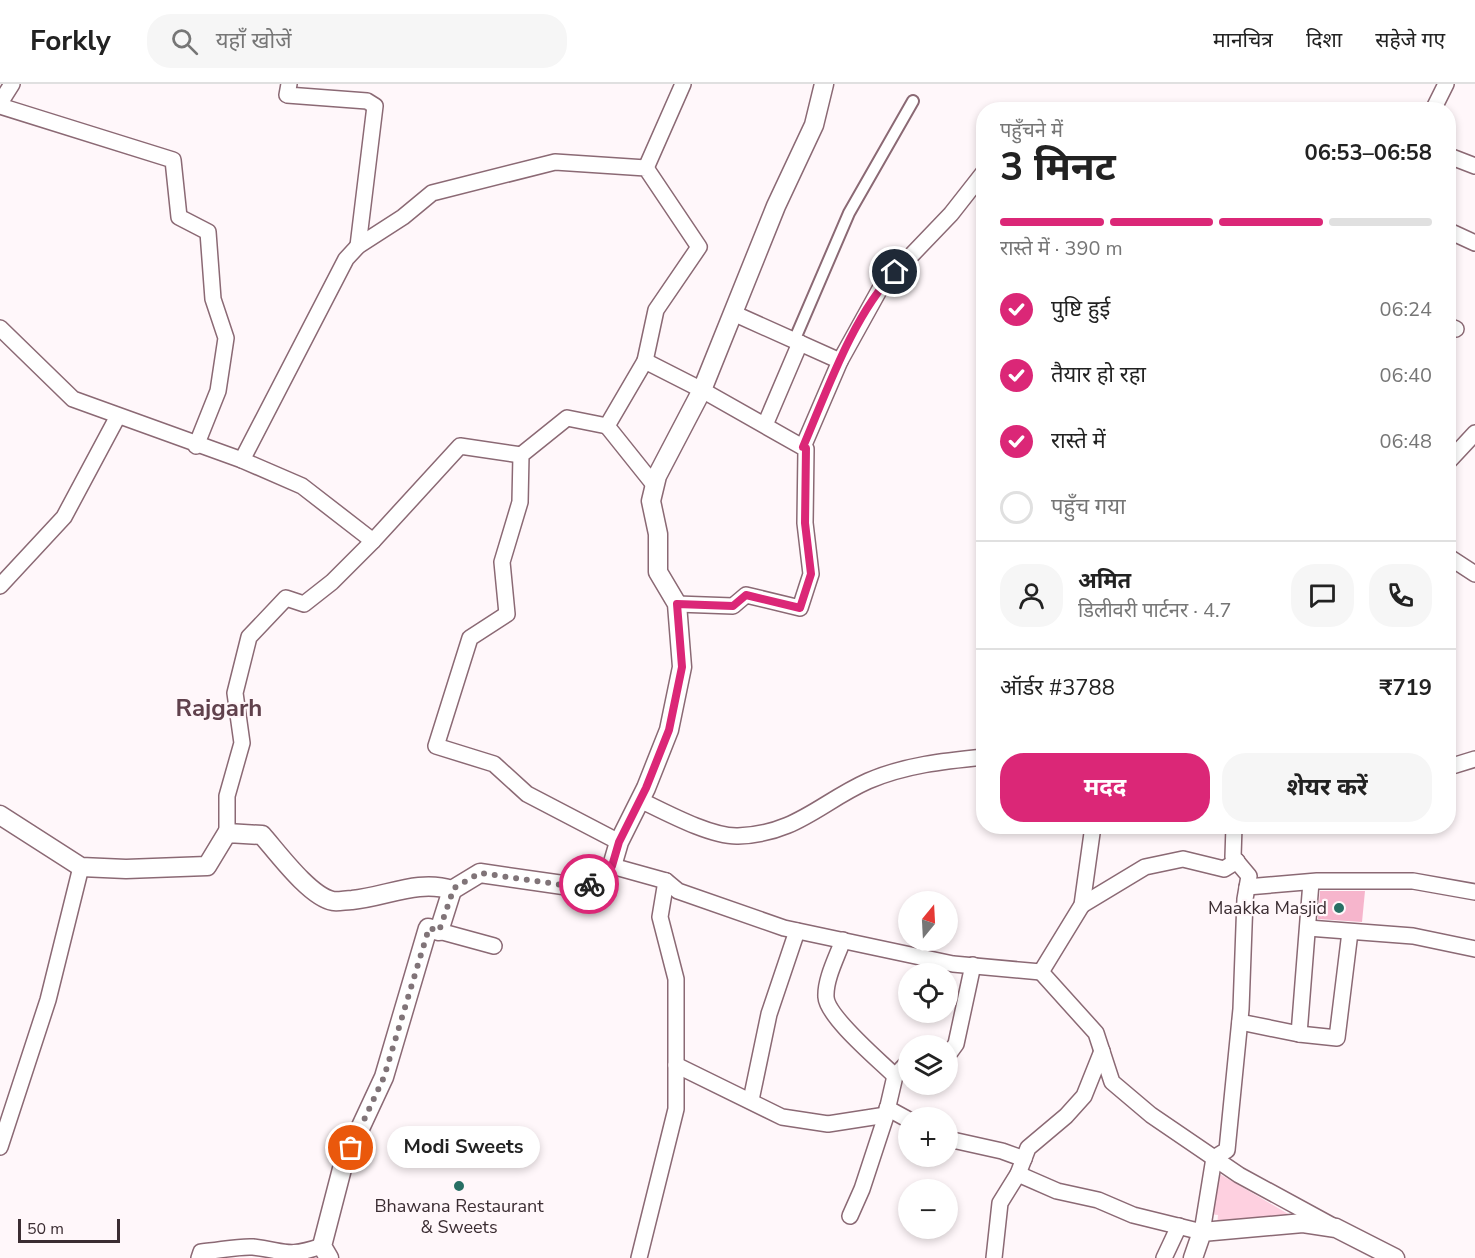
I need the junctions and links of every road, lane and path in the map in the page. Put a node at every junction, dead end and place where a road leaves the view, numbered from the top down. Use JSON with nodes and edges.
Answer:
{"nodes":[{"id":1,"x":12,"y":84,"type":"edge"},
{"id":2,"x":288,"y":84,"type":"edge"},
{"id":3,"x":683,"y":84,"type":"edge"},
{"id":4,"x":824,"y":84,"type":"edge"},
{"id":5,"x":1446,"y":84,"type":"edge"},
{"id":6,"x":914,"y":101,"type":"dead end"},
{"id":7,"x":1437,"y":102,"type":"edge"},
{"id":8,"x":0,"y":105,"type":"edge"},
{"id":9,"x":1456,"y":159,"type":"edge"},
{"id":10,"x":1475,"y":166,"type":"edge"},
{"id":11,"x":646,"y":168,"type":"junction"},
{"id":12,"x":976,"y":182,"type":"edge"},
{"id":13,"x":1456,"y":234,"type":"edge"},
{"id":14,"x":1475,"y":243,"type":"edge"},
{"id":15,"x":358,"y":246,"type":"junction"},
{"id":16,"x":733,"y":313,"type":"junction"},
{"id":17,"x":0,"y":328,"type":"edge"},
{"id":18,"x":797,"y":342,"type":"junction"},
{"id":19,"x":840,"y":361,"type":"junction"},
{"id":20,"x":645,"y":362,"type":"junction"},
{"id":21,"x":702,"y":390,"type":"junction"},
{"id":22,"x":118,"y":416,"type":"junction"},
{"id":23,"x":765,"y":425,"type":"junction"},
{"id":24,"x":607,"y":426,"type":"junction"},
{"id":25,"x":1475,"y":433,"type":"edge"},
{"id":26,"x":196,"y":446,"type":"junction"},
{"id":27,"x":803,"y":447,"type":"junction"},
{"id":28,"x":1456,"y":453,"type":"edge"},
{"id":29,"x":521,"y":455,"type":"junction"},
{"id":30,"x":242,"y":460,"type":"junction"},
{"id":31,"x":655,"y":486,"type":"junction"},
{"id":32,"x":373,"y":541,"type":"junction"},
{"id":33,"x":1456,"y":562,"type":"edge"},
{"id":34,"x":1475,"y":574,"type":"edge"},
{"id":35,"x":0,"y":586,"type":"edge"},
{"id":36,"x":677,"y":604,"type":"junction"},
{"id":37,"x":976,"y":758,"type":"edge"},
{"id":38,"x":1475,"y":759,"type":"edge"},
{"id":39,"x":1456,"y":765,"type":"edge"},
{"id":40,"x":640,"y":800,"type":"junction"},
{"id":41,"x":0,"y":815,"type":"edge"},
{"id":42,"x":226,"y":833,"type":"junction"},
{"id":43,"x":1092,"y":834,"type":"edge"},
{"id":44,"x":1234,"y":834,"type":"edge"},
{"id":45,"x":619,"y":842,"type":"junction"},
{"id":46,"x":1237,"y":861,"type":"junction"},
{"id":47,"x":612,"y":866,"type":"junction"},
{"id":48,"x":81,"y":867,"type":"junction"},
{"id":49,"x":666,"y":881,"type":"junction"},
{"id":50,"x":1311,"y":882,"type":"junction"},
{"id":51,"x":1247,"y":887,"type":"junction"},
{"id":52,"x":452,"y":890,"type":"junction"},
{"id":53,"x":1475,"y":892,"type":"edge"},
{"id":54,"x":1082,"y":904,"type":"junction"},
{"id":55,"x":1308,"y":928,"type":"junction"},
{"id":56,"x":439,"y":931,"type":"junction"},
{"id":57,"x":797,"y":931,"type":"junction"},
{"id":58,"x":1350,"y":932,"type":"junction"},
{"id":59,"x":843,"y":940,"type":"junction"},
{"id":60,"x":494,"y":946,"type":"dead end"},
{"id":61,"x":1475,"y":949,"type":"edge"},
{"id":62,"x":972,"y":965,"type":"junction"},
{"id":63,"x":1041,"y":972,"type":"junction"},
{"id":64,"x":1240,"y":1022,"type":"junction"},
{"id":65,"x":1299,"y":1034,"type":"junction"},
{"id":66,"x":958,"y":1035,"type":"edge"},
{"id":67,"x":1102,"y":1051,"type":"junction"},
{"id":68,"x":676,"y":1065,"type":"junction"},
{"id":69,"x":898,"y":1073,"type":"edge"},
{"id":70,"x":895,"y":1076,"type":"junction"},
{"id":71,"x":751,"y":1100,"type":"junction"},
{"id":72,"x":887,"y":1112,"type":"junction"},
{"id":73,"x":898,"y":1116,"type":"edge"},
{"id":74,"x":958,"y":1141,"type":"edge"},
{"id":75,"x":0,"y":1147,"type":"edge"},
{"id":76,"x":1214,"y":1158,"type":"junction"},
{"id":77,"x":1024,"y":1159,"type":"junction"},
{"id":78,"x":1018,"y":1174,"type":"junction"},
{"id":79,"x":850,"y":1216,"type":"dead end"},
{"id":80,"x":1179,"y":1226,"type":"junction"},
{"id":81,"x":1336,"y":1228,"type":"junction"},
{"id":82,"x":1202,"y":1232,"type":"junction"},
{"id":83,"x":325,"y":1252,"type":"edge"},
{"id":84,"x":199,"y":1258,"type":"edge"},
{"id":85,"x":639,"y":1258,"type":"edge"},
{"id":86,"x":994,"y":1258,"type":"edge"},
{"id":87,"x":1164,"y":1258,"type":"edge"},
{"id":88,"x":1193,"y":1258,"type":"edge"},
{"id":89,"x":1395,"y":1258,"type":"edge"}],
"edges":[{"from":1,"to":8,"type":"street"},
{"from":2,"to":15,"type":"street"},
{"from":3,"to":11,"type":"street"},
{"from":4,"to":16,"type":"street"},
{"from":5,"to":7,"type":"street"},
{"from":6,"to":18,"type":"street"},
{"from":8,"to":26,"type":"street"},
{"from":9,"to":10,"type":"street"},
{"from":11,"to":15,"type":"street"},
{"from":11,"to":20,"type":"street"},
{"from":12,"to":19,"type":"street"},
{"from":13,"to":14,"type":"street"},
{"from":15,"to":30,"type":"street"},
{"from":16,"to":18,"type":"street"},
{"from":16,"to":21,"type":"street"},
{"from":17,"to":22,"type":"street"},
{"from":18,"to":19,"type":"street"},
{"from":18,"to":23,"type":"street"},
{"from":19,"to":27,"type":"street"},
{"from":20,"to":21,"type":"street"},
{"from":20,"to":24,"type":"street"},
{"from":21,"to":23,"type":"street"},
{"from":21,"to":31,"type":"street"},
{"from":22,"to":26,"type":"street"},
{"from":22,"to":35,"type":"street"},
{"from":23,"to":27,"type":"street"},
{"from":24,"to":29,"type":"street"},
{"from":24,"to":31,"type":"street"},
{"from":25,"to":28,"type":"street"},
{"from":26,"to":30,"type":"street"},
{"from":27,"to":36,"type":"street"},
{"from":29,"to":32,"type":"street"},
{"from":29,"to":45,"type":"street"},
{"from":30,"to":32,"type":"street"},
{"from":31,"to":36,"type":"street"},
{"from":32,"to":42,"type":"street"},
{"from":33,"to":34,"type":"street"},
{"from":36,"to":40,"type":"street"},
{"from":37,"to":40,"type":"street"},
{"from":38,"to":39,"type":"street"},
{"from":40,"to":45,"type":"street"},
{"from":41,"to":48,"type":"street"},
{"from":42,"to":48,"type":"street"},
{"from":42,"to":52,"type":"street"},
{"from":43,"to":54,"type":"street"},
{"from":44,"to":46,"type":"street"},
{"from":45,"to":47,"type":"street"},
{"from":46,"to":51,"type":"street"},
{"from":46,"to":54,"type":"street"},
{"from":47,"to":49,"type":"street"},
{"from":47,"to":52,"type":"street"},
{"from":48,"to":75,"type":"street"},
{"from":49,"to":57,"type":"street"},
{"from":49,"to":68,"type":"street"},
{"from":50,"to":51,"type":"street"},
{"from":50,"to":53,"type":"street"},
{"from":50,"to":55,"type":"street"},
{"from":51,"to":64,"type":"street"},
{"from":52,"to":56,"type":"street"},
{"from":54,"to":63,"type":"street"},
{"from":55,"to":58,"type":"street"},
{"from":55,"to":65,"type":"street"},
{"from":56,"to":60,"type":"street"},
{"from":56,"to":83,"type":"street"},
{"from":57,"to":59,"type":"street"},
{"from":57,"to":71,"type":"street"},
{"from":58,"to":61,"type":"street"},
{"from":58,"to":65,"type":"street"},
{"from":59,"to":62,"type":"street"},
{"from":59,"to":70,"type":"street"},
{"from":62,"to":63,"type":"street"},
{"from":62,"to":66,"type":"street"},
{"from":63,"to":67,"type":"street"},
{"from":64,"to":65,"type":"street"},
{"from":64,"to":76,"type":"street"},
{"from":67,"to":76,"type":"street"},
{"from":67,"to":77,"type":"street"},
{"from":68,"to":71,"type":"street"},
{"from":68,"to":85,"type":"street"},
{"from":69,"to":70,"type":"street"},
{"from":70,"to":72,"type":"street"},
{"from":71,"to":72,"type":"street"},
{"from":72,"to":73,"type":"street"},
{"from":72,"to":79,"type":"street"},
{"from":74,"to":77,"type":"street"},
{"from":76,"to":81,"type":"street"},
{"from":76,"to":82,"type":"street"},
{"from":77,"to":78,"type":"street"},
{"from":78,"to":80,"type":"street"},
{"from":78,"to":86,"type":"street"},
{"from":80,"to":82,"type":"street"},
{"from":80,"to":87,"type":"street"},
{"from":81,"to":82,"type":"street"},
{"from":81,"to":89,"type":"street"},
{"from":82,"to":88,"type":"street"},
{"from":83,"to":84,"type":"street"}]}
